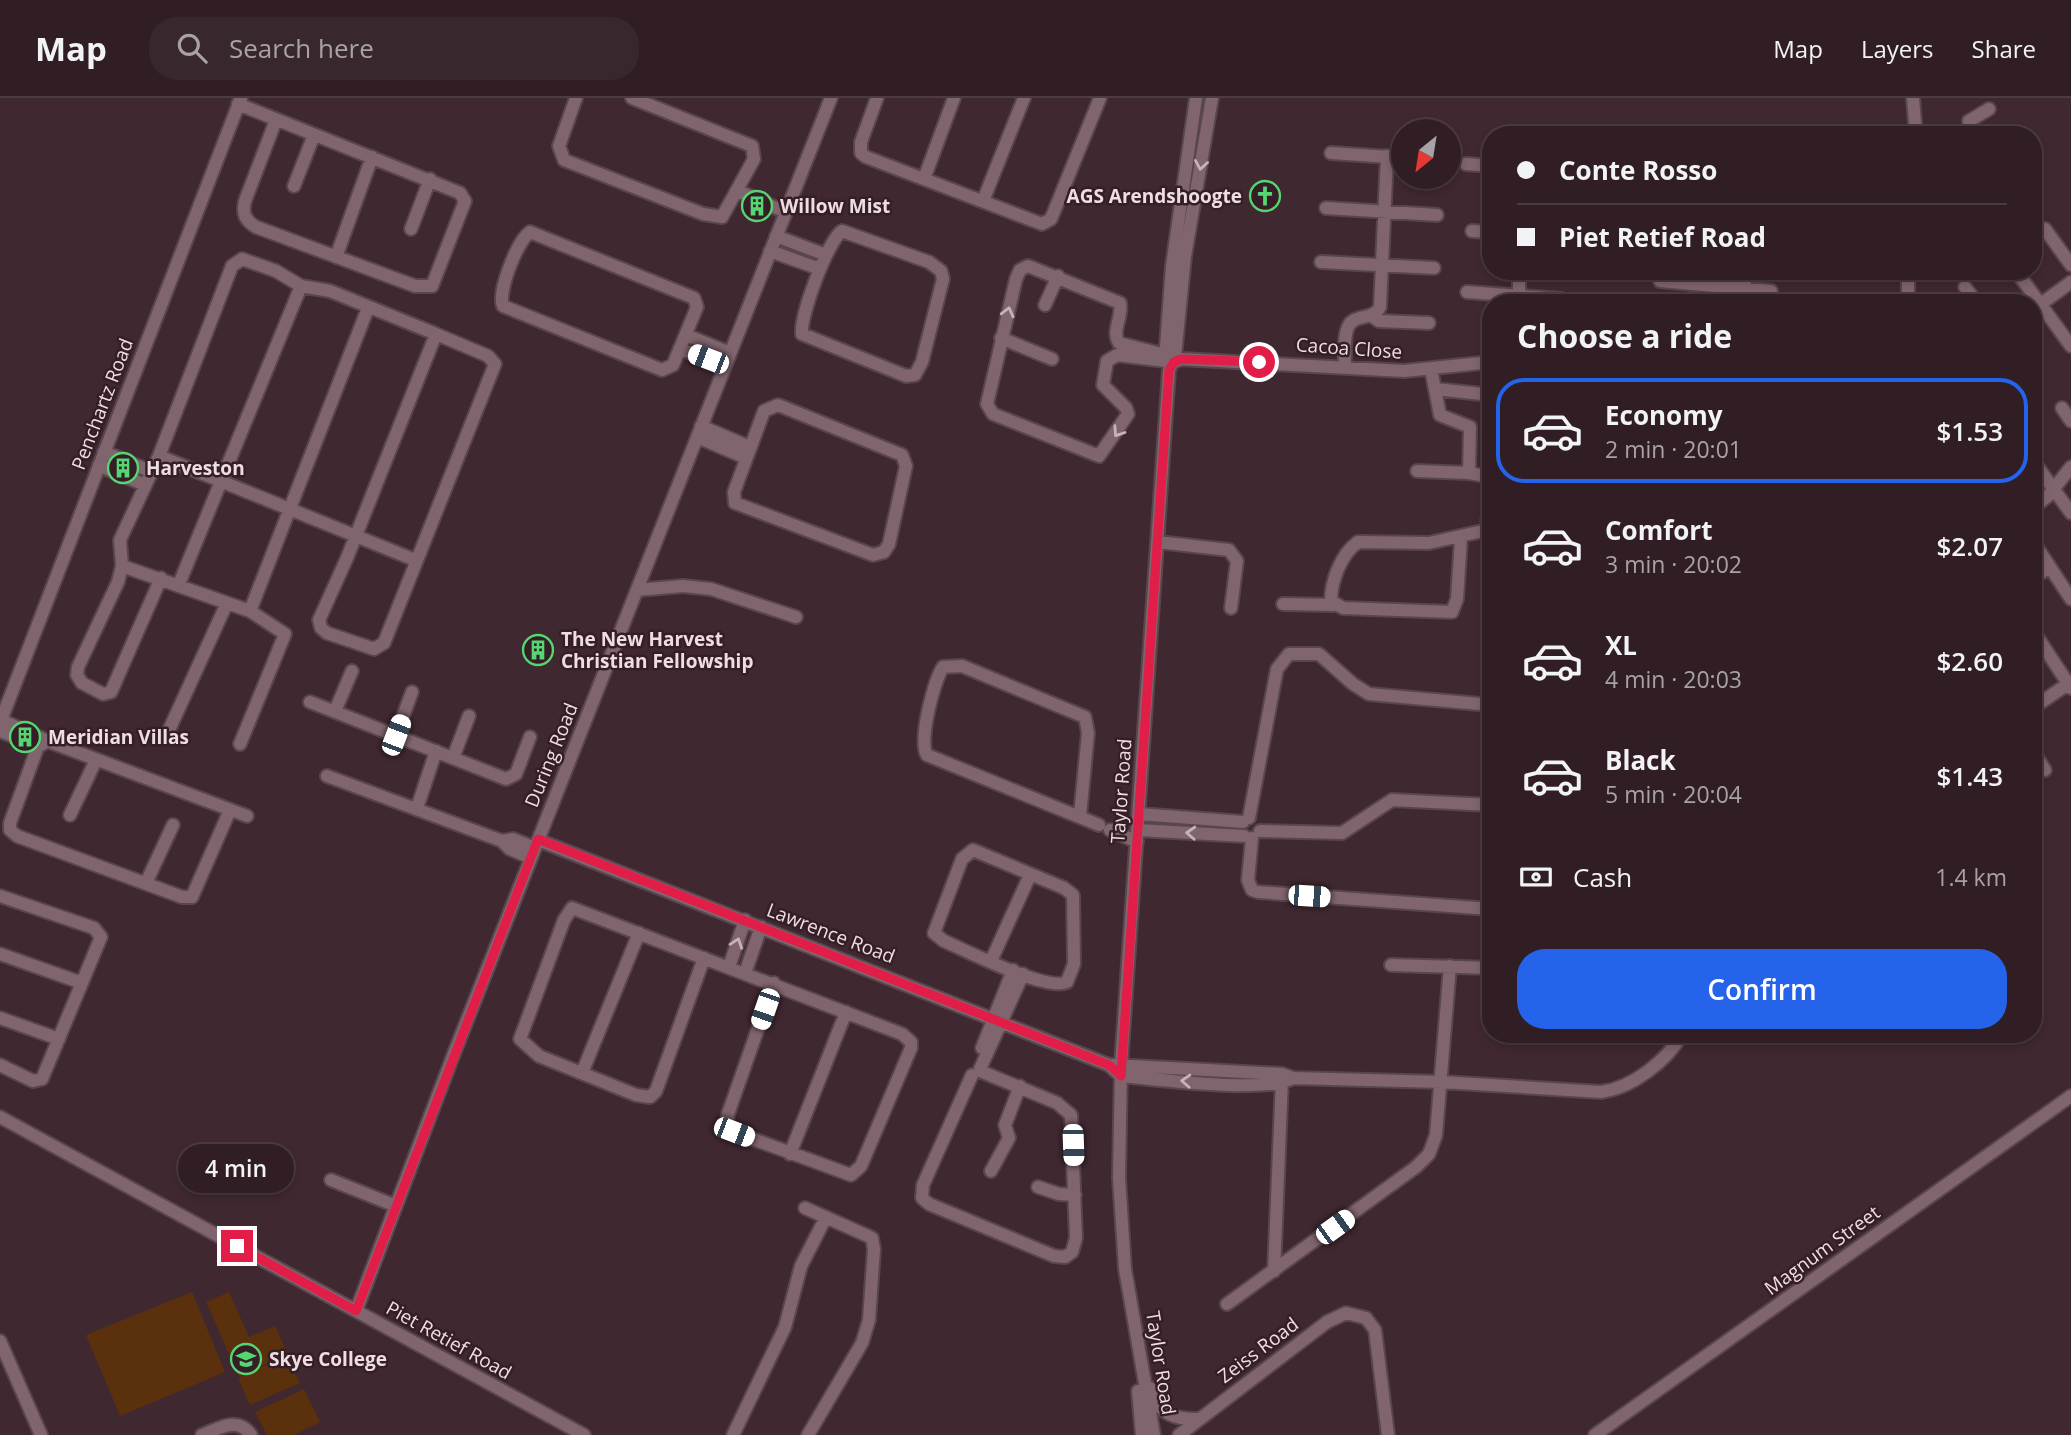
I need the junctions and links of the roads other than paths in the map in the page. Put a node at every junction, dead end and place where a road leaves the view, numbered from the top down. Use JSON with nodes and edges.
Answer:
{"nodes":[{"id":1,"x":576,"y":98,"type":"edge"},
{"id":2,"x":632,"y":98,"type":"edge"},
{"id":3,"x":831,"y":98,"type":"edge"},
{"id":4,"x":877,"y":98,"type":"edge"},
{"id":5,"x":954,"y":98,"type":"edge"},
{"id":6,"x":1024,"y":98,"type":"edge"},
{"id":7,"x":1100,"y":98,"type":"edge"},
{"id":8,"x":1196,"y":98,"type":"edge"},
{"id":9,"x":1212,"y":98,"type":"edge"},
{"id":10,"x":1913,"y":98,"type":"edge"},
{"id":11,"x":240,"y":101,"type":"edge"},
{"id":12,"x":1989,"y":109,"type":"dead end"},
{"id":13,"x":276,"y":120,"type":"junction"},
{"id":14,"x":1915,"y":126,"type":"edge"},
{"id":15,"x":1970,"y":126,"type":"edge"},
{"id":16,"x":314,"y":135,"type":"junction"},
{"id":17,"x":1331,"y":153,"type":"dead end"},
{"id":18,"x":1387,"y":156,"type":"junction"},
{"id":19,"x":1391,"y":156,"type":"edge"},
{"id":20,"x":372,"y":157,"type":"junction"},
{"id":21,"x":1466,"y":164,"type":"dead end"},
{"id":22,"x":1482,"y":165,"type":"edge"},
{"id":23,"x":430,"y":179,"type":"junction"},
{"id":24,"x":924,"y":179,"type":"junction"},
{"id":25,"x":295,"y":186,"type":"dead end"},
{"id":26,"x":738,"y":191,"type":"junction"},
{"id":27,"x":983,"y":201,"type":"junction"},
{"id":28,"x":1325,"y":208,"type":"dead end"},
{"id":29,"x":786,"y":212,"type":"junction"},
{"id":30,"x":1385,"y":212,"type":"junction"},
{"id":31,"x":1437,"y":215,"type":"dead end"},
{"id":32,"x":411,"y":229,"type":"dead end"},
{"id":33,"x":2045,"y":229,"type":"dead end"},
{"id":34,"x":1472,"y":231,"type":"dead end"},
{"id":35,"x":1482,"y":232,"type":"edge"},
{"id":36,"x":776,"y":236,"type":"junction"},
{"id":37,"x":770,"y":251,"type":"junction"},
{"id":38,"x":826,"y":255,"type":"junction"},
{"id":39,"x":336,"y":257,"type":"junction"},
{"id":40,"x":1321,"y":262,"type":"dead end"},
{"id":41,"x":1383,"y":265,"type":"junction"},
{"id":42,"x":2071,"y":265,"type":"edge"},
{"id":43,"x":1434,"y":268,"type":"dead end"},
{"id":44,"x":820,"y":269,"type":"junction"},
{"id":45,"x":1058,"y":276,"type":"junction"},
{"id":46,"x":1745,"y":280,"type":"edge"},
{"id":47,"x":1660,"y":281,"type":"dead end"},
{"id":48,"x":2071,"y":282,"type":"edge"},
{"id":49,"x":301,"y":286,"type":"junction"},
{"id":50,"x":1965,"y":287,"type":"dead end"},
{"id":51,"x":1744,"y":289,"type":"junction"},
{"id":52,"x":1772,"y":291,"type":"dead end"},
{"id":53,"x":1467,"y":292,"type":"dead end"},
{"id":54,"x":1482,"y":294,"type":"edge"},
{"id":55,"x":1744,"y":294,"type":"edge"},
{"id":56,"x":1970,"y":294,"type":"edge"},
{"id":57,"x":2042,"y":303,"type":"edge"},
{"id":58,"x":1045,"y":305,"type":"dead end"},
{"id":59,"x":368,"y":308,"type":"junction"},
{"id":60,"x":2042,"y":313,"type":"edge"},
{"id":61,"x":1372,"y":316,"type":"junction"},
{"id":62,"x":1429,"y":323,"type":"dead end"},
{"id":63,"x":436,"y":334,"type":"junction"},
{"id":64,"x":686,"y":335,"type":"junction"},
{"id":65,"x":1001,"y":338,"type":"junction"},
{"id":66,"x":2071,"y":346,"type":"edge"},
{"id":67,"x":681,"y":349,"type":"junction"},
{"id":68,"x":730,"y":353,"type":"junction"},
{"id":69,"x":1052,"y":359,"type":"dead end"},
{"id":70,"x":1172,"y":361,"type":"junction"},
{"id":71,"x":1482,"y":363,"type":"edge"},
{"id":72,"x":725,"y":366,"type":"junction"},
{"id":73,"x":1348,"y":368,"type":"junction"},
{"id":74,"x":1431,"y":369,"type":"junction"},
{"id":75,"x":1435,"y":389,"type":"junction"},
{"id":76,"x":1482,"y":394,"type":"edge"},
{"id":77,"x":2062,"y":408,"type":"dead end"},
{"id":78,"x":2071,"y":421,"type":"edge"},
{"id":79,"x":699,"y":432,"type":"junction"},
{"id":80,"x":104,"y":452,"type":"junction"},
{"id":81,"x":748,"y":453,"type":"junction"},
{"id":82,"x":159,"y":456,"type":"junction"},
{"id":83,"x":119,"y":458,"type":"dead end"},
{"id":84,"x":132,"y":464,"type":"dead end"},
{"id":85,"x":99,"y":465,"type":"junction"},
{"id":86,"x":2071,"y":467,"type":"edge"},
{"id":87,"x":151,"y":471,"type":"junction"},
{"id":88,"x":1417,"y":471,"type":"dead end"},
{"id":89,"x":114,"y":472,"type":"dead end"},
{"id":90,"x":1469,"y":472,"type":"junction"},
{"id":91,"x":2042,"y":473,"type":"edge"},
{"id":92,"x":1482,"y":475,"type":"edge"},
{"id":93,"x":127,"y":477,"type":"dead end"},
{"id":94,"x":223,"y":482,"type":"junction"},
{"id":95,"x":145,"y":485,"type":"junction"},
{"id":96,"x":2053,"y":489,"type":"junction"},
{"id":97,"x":2042,"y":499,"type":"edge"},
{"id":98,"x":290,"y":509,"type":"junction"},
{"id":99,"x":2071,"y":513,"type":"edge"},
{"id":100,"x":1482,"y":533,"type":"edge"},
{"id":101,"x":355,"y":536,"type":"junction"},
{"id":102,"x":1461,"y":538,"type":"junction"},
{"id":103,"x":1158,"y":542,"type":"junction"},
{"id":104,"x":2042,"y":556,"type":"edge"},
{"id":105,"x":415,"y":560,"type":"junction"},
{"id":106,"x":122,"y":566,"type":"junction"},
{"id":107,"x":2049,"y":567,"type":"junction"},
{"id":108,"x":2042,"y":572,"type":"edge"},
{"id":109,"x":161,"y":578,"type":"junction"},
{"id":110,"x":179,"y":584,"type":"junction"},
{"id":111,"x":637,"y":590,"type":"junction"},
{"id":112,"x":2071,"y":599,"type":"edge"},
{"id":113,"x":227,"y":603,"type":"junction"},
{"id":114,"x":1283,"y":604,"type":"dead end"},
{"id":115,"x":1334,"y":605,"type":"junction"},
{"id":116,"x":1231,"y":608,"type":"dead end"},
{"id":117,"x":250,"y":611,"type":"junction"},
{"id":118,"x":796,"y":617,"type":"dead end"},
{"id":119,"x":2042,"y":644,"type":"edge"},
{"id":120,"x":352,"y":671,"type":"dead end"},
{"id":121,"x":2069,"y":686,"type":"edge"},
{"id":122,"x":412,"y":692,"type":"dead end"},
{"id":123,"x":2042,"y":701,"type":"edge"},
{"id":124,"x":310,"y":702,"type":"dead end"},
{"id":125,"x":1482,"y":704,"type":"edge"},
{"id":126,"x":335,"y":711,"type":"junction"},
{"id":127,"x":469,"y":716,"type":"dead end"},
{"id":128,"x":0,"y":725,"type":"edge"},
{"id":129,"x":169,"y":730,"type":"dead end"},
{"id":130,"x":396,"y":735,"type":"junction"},
{"id":131,"x":530,"y":737,"type":"dead end"},
{"id":132,"x":43,"y":742,"type":"junction"},
{"id":133,"x":240,"y":744,"type":"dead end"},
{"id":134,"x":436,"y":751,"type":"junction"},
{"id":135,"x":453,"y":758,"type":"junction"},
{"id":136,"x":96,"y":760,"type":"junction"},
{"id":137,"x":2042,"y":765,"type":"edge"},
{"id":138,"x":2045,"y":770,"type":"dead end"},
{"id":139,"x":327,"y":776,"type":"dead end"},
{"id":140,"x":1482,"y":805,"type":"edge"},
{"id":141,"x":416,"y":808,"type":"junction"},
{"id":142,"x":230,"y":810,"type":"junction"},
{"id":143,"x":1139,"y":814,"type":"junction"},
{"id":144,"x":70,"y":815,"type":"dead end"},
{"id":145,"x":247,"y":816,"type":"dead end"},
{"id":146,"x":1080,"y":816,"type":"junction"},
{"id":147,"x":1246,"y":820,"type":"junction"},
{"id":148,"x":173,"y":825,"type":"dead end"},
{"id":149,"x":1252,"y":835,"type":"junction"},
{"id":150,"x":1138,"y":836,"type":"junction"},
{"id":151,"x":535,"y":848,"type":"junction"},
{"id":152,"x":1030,"y":875,"type":"junction"},
{"id":153,"x":146,"y":883,"type":"junction"},
{"id":154,"x":0,"y":896,"type":"edge"},
{"id":155,"x":1482,"y":908,"type":"edge"},
{"id":156,"x":745,"y":920,"type":"junction"},
{"id":157,"x":761,"y":927,"type":"junction"},
{"id":158,"x":639,"y":933,"type":"junction"},
{"id":159,"x":0,"y":954,"type":"edge"},
{"id":160,"x":704,"y":958,"type":"junction"},
{"id":161,"x":991,"y":961,"type":"junction"},
{"id":162,"x":1391,"y":965,"type":"dead end"},
{"id":163,"x":1450,"y":966,"type":"junction"},
{"id":164,"x":729,"y":967,"type":"junction"},
{"id":165,"x":1482,"y":968,"type":"edge"},
{"id":166,"x":1018,"y":972,"type":"junction"},
{"id":167,"x":745,"y":973,"type":"junction"},
{"id":168,"x":774,"y":983,"type":"junction"},
{"id":169,"x":82,"y":984,"type":"junction"},
{"id":170,"x":846,"y":1012,"type":"junction"},
{"id":171,"x":0,"y":1018,"type":"edge"},
{"id":172,"x":999,"y":1020,"type":"junction"},
{"id":173,"x":60,"y":1039,"type":"junction"},
{"id":174,"x":1677,"y":1043,"type":"edge"},
{"id":175,"x":0,"y":1065,"type":"edge"},
{"id":176,"x":1117,"y":1069,"type":"junction"},
{"id":177,"x":977,"y":1070,"type":"junction"},
{"id":178,"x":582,"y":1073,"type":"junction"},
{"id":179,"x":1286,"y":1079,"type":"junction"},
{"id":180,"x":1442,"y":1082,"type":"junction"},
{"id":181,"x":1020,"y":1086,"type":"junction"},
{"id":182,"x":2071,"y":1096,"type":"edge"},
{"id":183,"x":0,"y":1117,"type":"edge"},
{"id":184,"x":790,"y":1154,"type":"junction"},
{"id":185,"x":991,"y":1171,"type":"dead end"},
{"id":186,"x":331,"y":1180,"type":"dead end"},
{"id":187,"x":1038,"y":1187,"type":"dead end"},
{"id":188,"x":1075,"y":1195,"type":"junction"},
{"id":189,"x":396,"y":1206,"type":"junction"},
{"id":190,"x":805,"y":1208,"type":"dead end"},
{"id":191,"x":1121,"y":1214,"type":"junction"},
{"id":192,"x":826,"y":1217,"type":"junction"},
{"id":193,"x":1274,"y":1271,"type":"junction"},
{"id":194,"x":1227,"y":1304,"type":"dead end"},
{"id":195,"x":356,"y":1311,"type":"junction"},
{"id":196,"x":0,"y":1341,"type":"edge"},
{"id":197,"x":1140,"y":1358,"type":"junction"},
{"id":198,"x":1200,"y":1419,"type":"junction"},
{"id":199,"x":41,"y":1435,"type":"edge"},
{"id":200,"x":202,"y":1435,"type":"edge"},
{"id":201,"x":251,"y":1435,"type":"edge"},
{"id":202,"x":584,"y":1435,"type":"edge"},
{"id":203,"x":733,"y":1435,"type":"edge"},
{"id":204,"x":808,"y":1435,"type":"edge"},
{"id":205,"x":1142,"y":1435,"type":"edge"},
{"id":206,"x":1154,"y":1435,"type":"edge"},
{"id":207,"x":1179,"y":1435,"type":"edge"},
{"id":208,"x":1388,"y":1435,"type":"edge"},
{"id":209,"x":1595,"y":1435,"type":"edge"}],
"edges":[{"from":1,"to":26,"type":"street"},
{"from":2,"to":26,"type":"street"},
{"from":3,"to":29,"type":"street","name":"During Road"},
{"from":4,"to":24,"type":"street"},
{"from":5,"to":24,"type":"street"},
{"from":6,"to":27,"type":"street"},
{"from":7,"to":27,"type":"street"},
{"from":8,"to":70,"type":"street","name":"Taylor Road"},
{"from":9,"to":70,"type":"street","name":"Taylor Road","one_way":true},
{"from":10,"to":14,"type":"street"},
{"from":11,"to":13,"type":"street"},
{"from":11,"to":80,"type":"street","name":"Penchartz Road"},
{"from":12,"to":15,"type":"street"},
{"from":13,"to":16,"type":"street"},
{"from":13,"to":39,"type":"street"},
{"from":16,"to":20,"type":"street"},
{"from":16,"to":25,"type":"street"},
{"from":17,"to":18,"type":"street"},
{"from":18,"to":19,"type":"street"},
{"from":18,"to":30,"type":"street"},
{"from":20,"to":23,"type":"street"},
{"from":20,"to":39,"type":"street"},
{"from":21,"to":22,"type":"street"},
{"from":23,"to":32,"type":"street"},
{"from":23,"to":39,"type":"street"},
{"from":24,"to":27,"type":"street"},
{"from":26,"to":29,"type":"street"},
{"from":28,"to":30,"type":"street"},
{"from":29,"to":36,"type":"street","name":"During Road"},
{"from":30,"to":31,"type":"street"},
{"from":30,"to":41,"type":"street"},
{"from":33,"to":42,"type":"street"},
{"from":34,"to":35,"type":"street"},
{"from":36,"to":37,"type":"street","name":"During Road"},
{"from":36,"to":38,"type":"street"},
{"from":37,"to":44,"type":"street"},
{"from":37,"to":68,"type":"street","name":"During Road"},
{"from":38,"to":44,"type":"street"},
{"from":38,"to":44,"type":"street"},
{"from":40,"to":41,"type":"street"},
{"from":41,"to":43,"type":"street"},
{"from":41,"to":61,"type":"street"},
{"from":45,"to":58,"type":"street"},
{"from":65,"to":45,"type":"street","one_way":true},
{"from":45,"to":70,"type":"street"},
{"from":46,"to":51,"type":"street"},
{"from":47,"to":51,"type":"street"},
{"from":48,"to":57,"type":"street"},
{"from":49,"to":59,"type":"street"},
{"from":49,"to":82,"type":"street"},
{"from":49,"to":94,"type":"street"},
{"from":50,"to":56,"type":"street"},
{"from":51,"to":52,"type":"street"},
{"from":51,"to":55,"type":"street"},
{"from":53,"to":54,"type":"street"},
{"from":59,"to":63,"type":"street"},
{"from":59,"to":98,"type":"street"},
{"from":60,"to":66,"type":"street"},
{"from":61,"to":62,"type":"street"},
{"from":61,"to":73,"type":"street"},
{"from":63,"to":101,"type":"street"},
{"from":63,"to":105,"type":"street"},
{"from":64,"to":67,"type":"street"},
{"from":64,"to":67,"type":"street"},
{"from":64,"to":68,"type":"street"},
{"from":65,"to":69,"type":"street"},
{"from":70,"to":65,"type":"street","one_way":true},
{"from":67,"to":72,"type":"street"},
{"from":68,"to":72,"type":"street","name":"During Road"},
{"from":70,"to":73,"type":"street","name":"Cacoa Close"},
{"from":70,"to":103,"type":"street","name":"Taylor Road"},
{"from":71,"to":74,"type":"street","name":"Cacoa Close"},
{"from":72,"to":79,"type":"street","name":"During Road"},
{"from":73,"to":74,"type":"street","name":"Cacoa Close"},
{"from":74,"to":75,"type":"street"},
{"from":75,"to":76,"type":"street"},
{"from":75,"to":90,"type":"street"},
{"from":77,"to":78,"type":"street"},
{"from":79,"to":81,"type":"street"},
{"from":79,"to":111,"type":"street","name":"During Road"},
{"from":80,"to":83,"type":"street"},
{"from":80,"to":85,"type":"street","name":"Penchartz Road"},
{"from":81,"to":81,"type":"street"},
{"from":82,"to":87,"type":"street"},
{"from":82,"to":94,"type":"street"},
{"from":84,"to":87,"type":"street"},
{"from":85,"to":89,"type":"street"},
{"from":85,"to":128,"type":"street","name":"Penchartz Road"},
{"from":86,"to":96,"type":"street"},
{"from":87,"to":95,"type":"street"},
{"from":88,"to":90,"type":"street"},
{"from":90,"to":92,"type":"street"},
{"from":91,"to":96,"type":"street"},
{"from":93,"to":95,"type":"street"},
{"from":94,"to":98,"type":"street"},
{"from":94,"to":110,"type":"street"},
{"from":95,"to":106,"type":"street"},
{"from":96,"to":97,"type":"street"},
{"from":96,"to":99,"type":"street"},
{"from":98,"to":101,"type":"street"},
{"from":98,"to":117,"type":"street"},
{"from":100,"to":102,"type":"street"},
{"from":101,"to":105,"type":"street"},
{"from":101,"to":105,"type":"street"},
{"from":102,"to":115,"type":"street"},
{"from":102,"to":115,"type":"street"},
{"from":103,"to":116,"type":"street"},
{"from":103,"to":143,"type":"street","name":"Taylor Road"},
{"from":104,"to":107,"type":"street"},
{"from":106,"to":109,"type":"street"},
{"from":106,"to":109,"type":"street"},
{"from":107,"to":108,"type":"street"},
{"from":107,"to":112,"type":"street"},
{"from":109,"to":110,"type":"street"},
{"from":110,"to":113,"type":"street"},
{"from":111,"to":118,"type":"street"},
{"from":111,"to":151,"type":"street","name":"During Road"},
{"from":113,"to":117,"type":"street"},
{"from":113,"to":129,"type":"street"},
{"from":114,"to":115,"type":"street"},
{"from":117,"to":133,"type":"street"},
{"from":119,"to":121,"type":"street"},
{"from":120,"to":126,"type":"street"},
{"from":121,"to":123,"type":"street"},
{"from":122,"to":130,"type":"street"},
{"from":124,"to":126,"type":"street"},
{"from":125,"to":147,"type":"street"},
{"from":126,"to":130,"type":"street"},
{"from":127,"to":135,"type":"street"},
{"from":128,"to":132,"type":"street"},
{"from":130,"to":134,"type":"street"},
{"from":131,"to":135,"type":"street"},
{"from":132,"to":136,"type":"street"},
{"from":132,"to":153,"type":"street"},
{"from":134,"to":135,"type":"street"},
{"from":134,"to":141,"type":"street"},
{"from":136,"to":142,"type":"street"},
{"from":136,"to":144,"type":"street"},
{"from":137,"to":138,"type":"street"},
{"from":139,"to":141,"type":"street","name":"Lawrence Road"},
{"from":140,"to":149,"type":"street"},
{"from":141,"to":151,"type":"street","name":"Lawrence Road"},
{"from":142,"to":145,"type":"street"},
{"from":142,"to":153,"type":"street"},
{"from":143,"to":147,"type":"street"},
{"from":143,"to":150,"type":"street","name":"Taylor Road"},
{"from":146,"to":146,"type":"street"},
{"from":146,"to":150,"type":"street"},
{"from":147,"to":149,"type":"street"},
{"from":147,"to":149,"type":"street"},
{"from":148,"to":153,"type":"street"},
{"from":149,"to":150,"type":"street","one_way":true},
{"from":149,"to":155,"type":"street"},
{"from":150,"to":176,"type":"street","name":"Taylor Road"},
{"from":151,"to":156,"type":"street","name":"Lawrence Road"},
{"from":151,"to":189,"type":"street","name":"During Road"},
{"from":152,"to":161,"type":"street"},
{"from":152,"to":161,"type":"street"},
{"from":152,"to":166,"type":"street"},
{"from":154,"to":169,"type":"street"},
{"from":156,"to":157,"type":"street","name":"Lawrence Road"},
{"from":164,"to":156,"type":"street","one_way":true},
{"from":157,"to":167,"type":"street"},
{"from":157,"to":172,"type":"street","name":"Lawrence Road"},
{"from":158,"to":160,"type":"street"},
{"from":158,"to":178,"type":"street"},
{"from":158,"to":178,"type":"street"},
{"from":159,"to":169,"type":"street"},
{"from":160,"to":164,"type":"street"},
{"from":160,"to":178,"type":"street"},
{"from":161,"to":166,"type":"street"},
{"from":162,"to":163,"type":"street"},
{"from":163,"to":165,"type":"street"},
{"from":163,"to":180,"type":"street"},
{"from":164,"to":167,"type":"street"},
{"from":166,"to":172,"type":"street"},
{"from":167,"to":168,"type":"street"},
{"from":168,"to":170,"type":"street"},
{"from":168,"to":184,"type":"street"},
{"from":169,"to":173,"type":"street"},
{"from":170,"to":184,"type":"street"},
{"from":170,"to":184,"type":"street"},
{"from":171,"to":173,"type":"street"},
{"from":172,"to":176,"type":"street","name":"Lawrence Road"},
{"from":172,"to":177,"type":"street"},
{"from":173,"to":175,"type":"street"},
{"from":174,"to":180,"type":"street","name":"Lawrence Road"},
{"from":176,"to":179,"type":"street","name":"Lawrence Road"},
{"from":176,"to":191,"type":"street","name":"Taylor Road"},
{"from":177,"to":181,"type":"street"},
{"from":177,"to":188,"type":"street"},
{"from":179,"to":180,"type":"street","name":"Lawrence Road"},
{"from":179,"to":193,"type":"street"},
{"from":180,"to":193,"type":"street"},
{"from":181,"to":185,"type":"street"},
{"from":181,"to":188,"type":"street"},
{"from":182,"to":209,"type":"street","name":"Magnum Street"},
{"from":183,"to":195,"type":"street","name":"Piet Retief Road"},
{"from":186,"to":189,"type":"street"},
{"from":187,"to":188,"type":"street"},
{"from":189,"to":195,"type":"street","name":"During Road"},
{"from":190,"to":192,"type":"street"},
{"from":191,"to":197,"type":"street","name":"Taylor Road"},
{"from":191,"to":205,"type":"street","name":"Taylor Road"},
{"from":192,"to":203,"type":"street"},
{"from":192,"to":204,"type":"street"},
{"from":193,"to":194,"type":"street"},
{"from":195,"to":202,"type":"street","name":"Piet Retief Road"},
{"from":196,"to":199,"type":"street"},
{"from":197,"to":198,"type":"street"},
{"from":197,"to":206,"type":"street","name":"Taylor Road"},
{"from":198,"to":207,"type":"street","name":"Zeiss Road"},
{"from":198,"to":208,"type":"street","name":"Zeiss Road"},
{"from":200,"to":201,"type":"street"}]}
